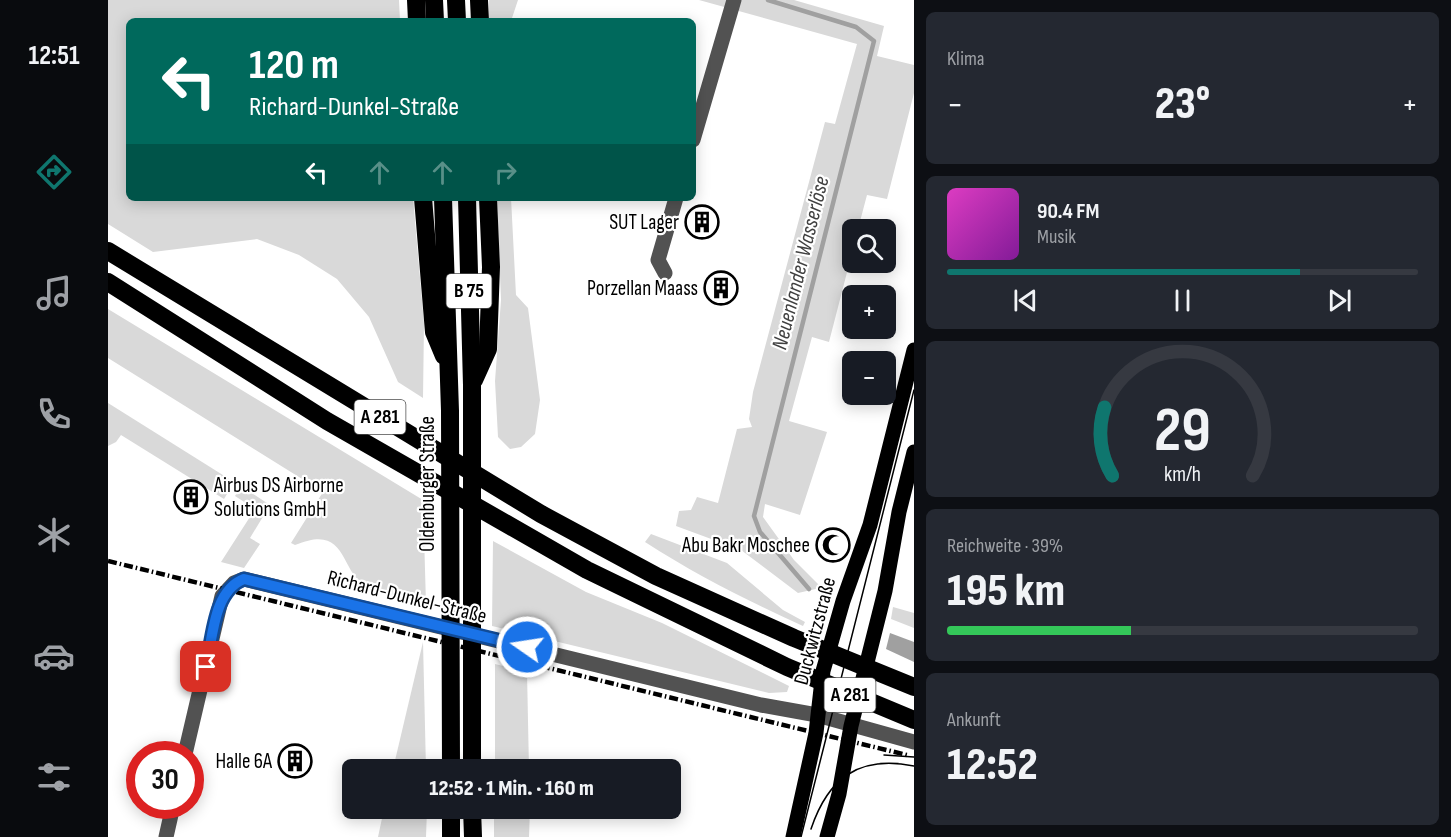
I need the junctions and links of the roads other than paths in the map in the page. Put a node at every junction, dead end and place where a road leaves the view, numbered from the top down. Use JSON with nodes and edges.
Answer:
{"nodes":[{"id":1,"x":416,"y":0,"type":"edge"},
{"id":2,"x":434,"y":0,"type":"edge"},
{"id":3,"x":456,"y":0,"type":"edge"},
{"id":4,"x":479,"y":0,"type":"edge"},
{"id":5,"x":733,"y":5,"type":"edge"},
{"id":6,"x":417,"y":18,"type":"edge"},
{"id":7,"x":435,"y":18,"type":"edge"},
{"id":8,"x":457,"y":18,"type":"edge"},
{"id":9,"x":480,"y":18,"type":"edge"},
{"id":10,"x":696,"y":130,"type":"edge"},
{"id":11,"x":423,"y":201,"type":"edge"},
{"id":12,"x":443,"y":201,"type":"edge"},
{"id":13,"x":467,"y":201,"type":"edge"},
{"id":14,"x":488,"y":201,"type":"edge"},
{"id":15,"x":675,"y":201,"type":"edge"},
{"id":16,"x":108,"y":251,"type":"edge"},
{"id":17,"x":665,"y":273,"type":"dead end"},
{"id":18,"x":111,"y":284,"type":"edge"},
{"id":19,"x":914,"y":350,"type":"edge"},
{"id":20,"x":449,"y":366,"type":"junction"},
{"id":21,"x":472,"y":385,"type":"junction"},
{"id":22,"x":914,"y":452,"type":"edge"},
{"id":23,"x":914,"y":687,"type":"edge"},
{"id":24,"x":818,"y":715,"type":"junction"},
{"id":25,"x":914,"y":720,"type":"edge"},
{"id":26,"x":851,"y":726,"type":"junction"},
{"id":27,"x":188,"y":741,"type":"edge"},
{"id":28,"x":914,"y":742,"type":"edge"},
{"id":29,"x":451,"y":759,"type":"edge"},
{"id":30,"x":472,"y":759,"type":"edge"},
{"id":31,"x":170,"y":819,"type":"edge"},
{"id":32,"x":451,"y":819,"type":"edge"},
{"id":33,"x":472,"y":819,"type":"edge"},
{"id":34,"x":166,"y":837,"type":"edge"},
{"id":35,"x":451,"y":837,"type":"edge"},
{"id":36,"x":473,"y":837,"type":"edge"},
{"id":37,"x":794,"y":837,"type":"edge"},
{"id":38,"x":826,"y":837,"type":"edge"}],
"edges":[{"from":1,"to":6,"type":"highway"},
{"from":2,"to":7,"type":"highway"},
{"from":3,"to":8,"type":"highway"},
{"from":4,"to":9,"type":"highway"},
{"from":5,"to":10,"type":"street"},
{"from":11,"to":20,"type":"highway"},
{"from":12,"to":20,"type":"highway","name":"Oldenburger Straße","number":"B 75"},
{"from":13,"to":21,"type":"highway","number":"B 75"},
{"from":14,"to":21,"type":"highway"},
{"from":15,"to":17,"type":"street"},
{"from":16,"to":23,"type":"highway","number":"A 281"},
{"from":18,"to":25,"type":"highway","number":"A 281"},
{"from":19,"to":24,"type":"main road","name":"Duckwitzstraße"},
{"from":20,"to":29,"type":"highway","name":"Oldenburger Straße","number":"B 75"},
{"from":21,"to":30,"type":"highway","number":"B 75"},
{"from":22,"to":26,"type":"main road"},
{"from":24,"to":26,"type":"street","name":"Duckwitzstraße"},
{"from":24,"to":27,"type":"street","name":"Richard-Dunkel-Straße"},
{"from":24,"to":37,"type":"main road","name":"Duckwitzstraße"},
{"from":26,"to":28,"type":"street"},
{"from":26,"to":38,"type":"main road"},
{"from":31,"to":34,"type":"street"},
{"from":32,"to":35,"type":"highway"},
{"from":33,"to":36,"type":"highway"}]}
